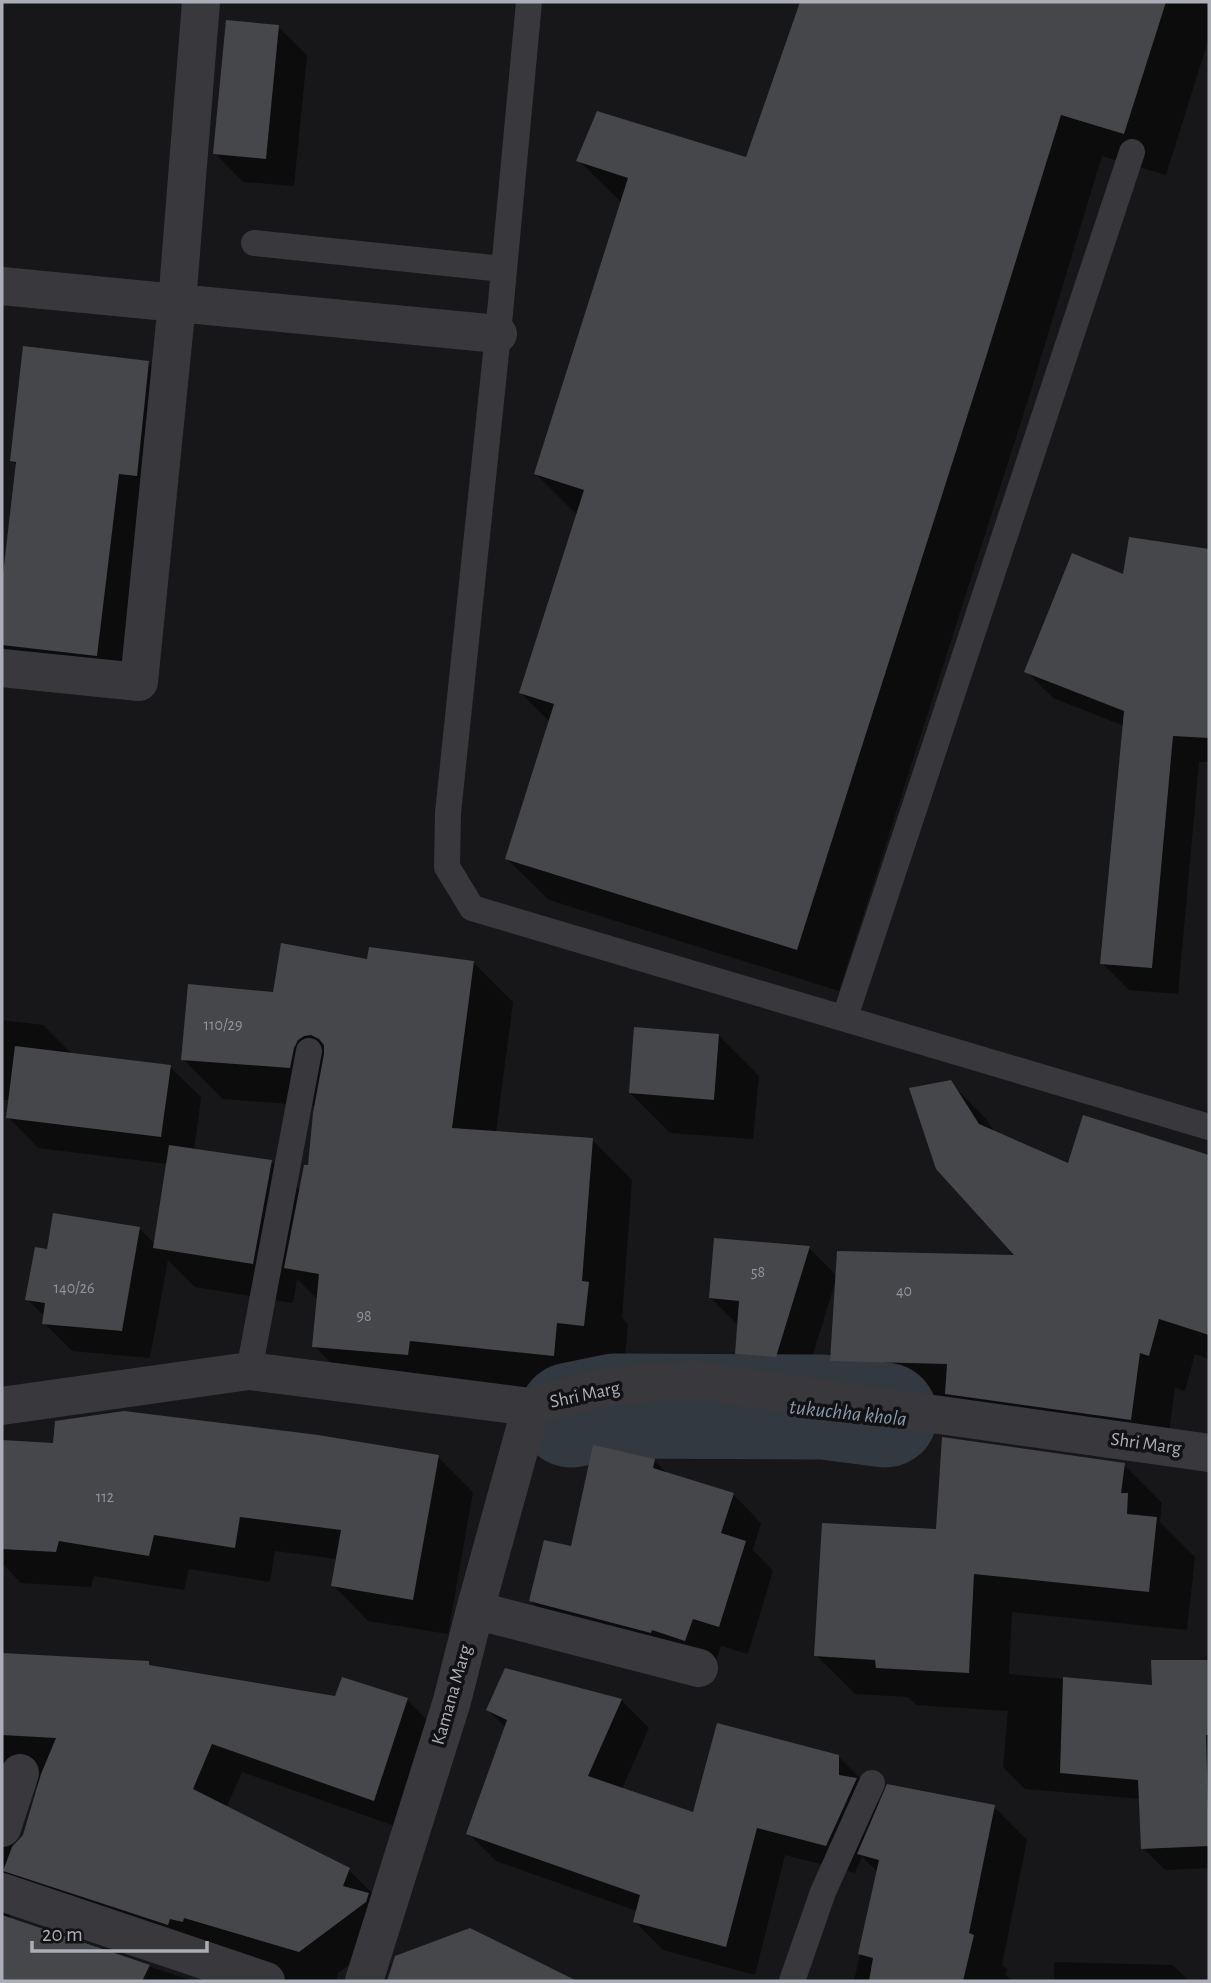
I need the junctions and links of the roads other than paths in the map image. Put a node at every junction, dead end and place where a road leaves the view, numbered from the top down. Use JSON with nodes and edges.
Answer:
{"nodes":[{"id":1,"x":201,"y":2,"type":"edge"},
{"id":2,"x":529,"y":2,"type":"edge"},
{"id":3,"x":1132,"y":152,"type":"dead end"},
{"id":4,"x":254,"y":243,"type":"dead end"},
{"id":5,"x":503,"y":269,"type":"junction"},
{"id":6,"x":2,"y":286,"type":"edge"},
{"id":7,"x":177,"y":303,"type":"junction"},
{"id":8,"x":498,"y":334,"type":"junction"},
{"id":9,"x":2,"y":668,"type":"edge"},
{"id":10,"x":845,"y":1017,"type":"junction"},
{"id":11,"x":309,"y":1051,"type":"dead end"},
{"id":12,"x":1209,"y":1127,"type":"edge"},
{"id":13,"x":249,"y":1371,"type":"junction"},
{"id":14,"x":2,"y":1406,"type":"edge"},
{"id":15,"x":531,"y":1407,"type":"junction"},
{"id":16,"x":1209,"y":1453,"type":"edge"},
{"id":17,"x":475,"y":1610,"type":"junction"},
{"id":18,"x":699,"y":1668,"type":"dead end"},
{"id":19,"x":20,"y":1773,"type":"dead end"},
{"id":20,"x":872,"y":1783,"type":"dead end"},
{"id":21,"x":2,"y":1828,"type":"edge"},
{"id":22,"x":2,"y":1892,"type":"edge"},
{"id":23,"x":266,"y":1981,"type":"edge"},
{"id":24,"x":364,"y":1981,"type":"edge"},
{"id":25,"x":792,"y":1981,"type":"edge"}],
"edges":[{"from":1,"to":7,"type":"street"},
{"from":2,"to":5,"type":"lane"},
{"from":3,"to":10,"type":"lane"},
{"from":4,"to":5,"type":"lane"},
{"from":5,"to":8,"type":"lane"},
{"from":6,"to":7,"type":"street"},
{"from":7,"to":8,"type":"street"},
{"from":7,"to":9,"type":"street"},
{"from":8,"to":10,"type":"lane"},
{"from":10,"to":12,"type":"lane"},
{"from":11,"to":13,"type":"lane"},
{"from":13,"to":14,"type":"street","name":"Shri Marg"},
{"from":13,"to":15,"type":"street","name":"Shri Marg"},
{"from":15,"to":16,"type":"street","name":"Shri Marg"},
{"from":15,"to":17,"type":"street","name":"Kamana Marg"},
{"from":17,"to":18,"type":"street"},
{"from":17,"to":24,"type":"street","name":"Kamana Marg"},
{"from":19,"to":21,"type":"street"},
{"from":20,"to":25,"type":"lane"},
{"from":22,"to":23,"type":"street"}]}
